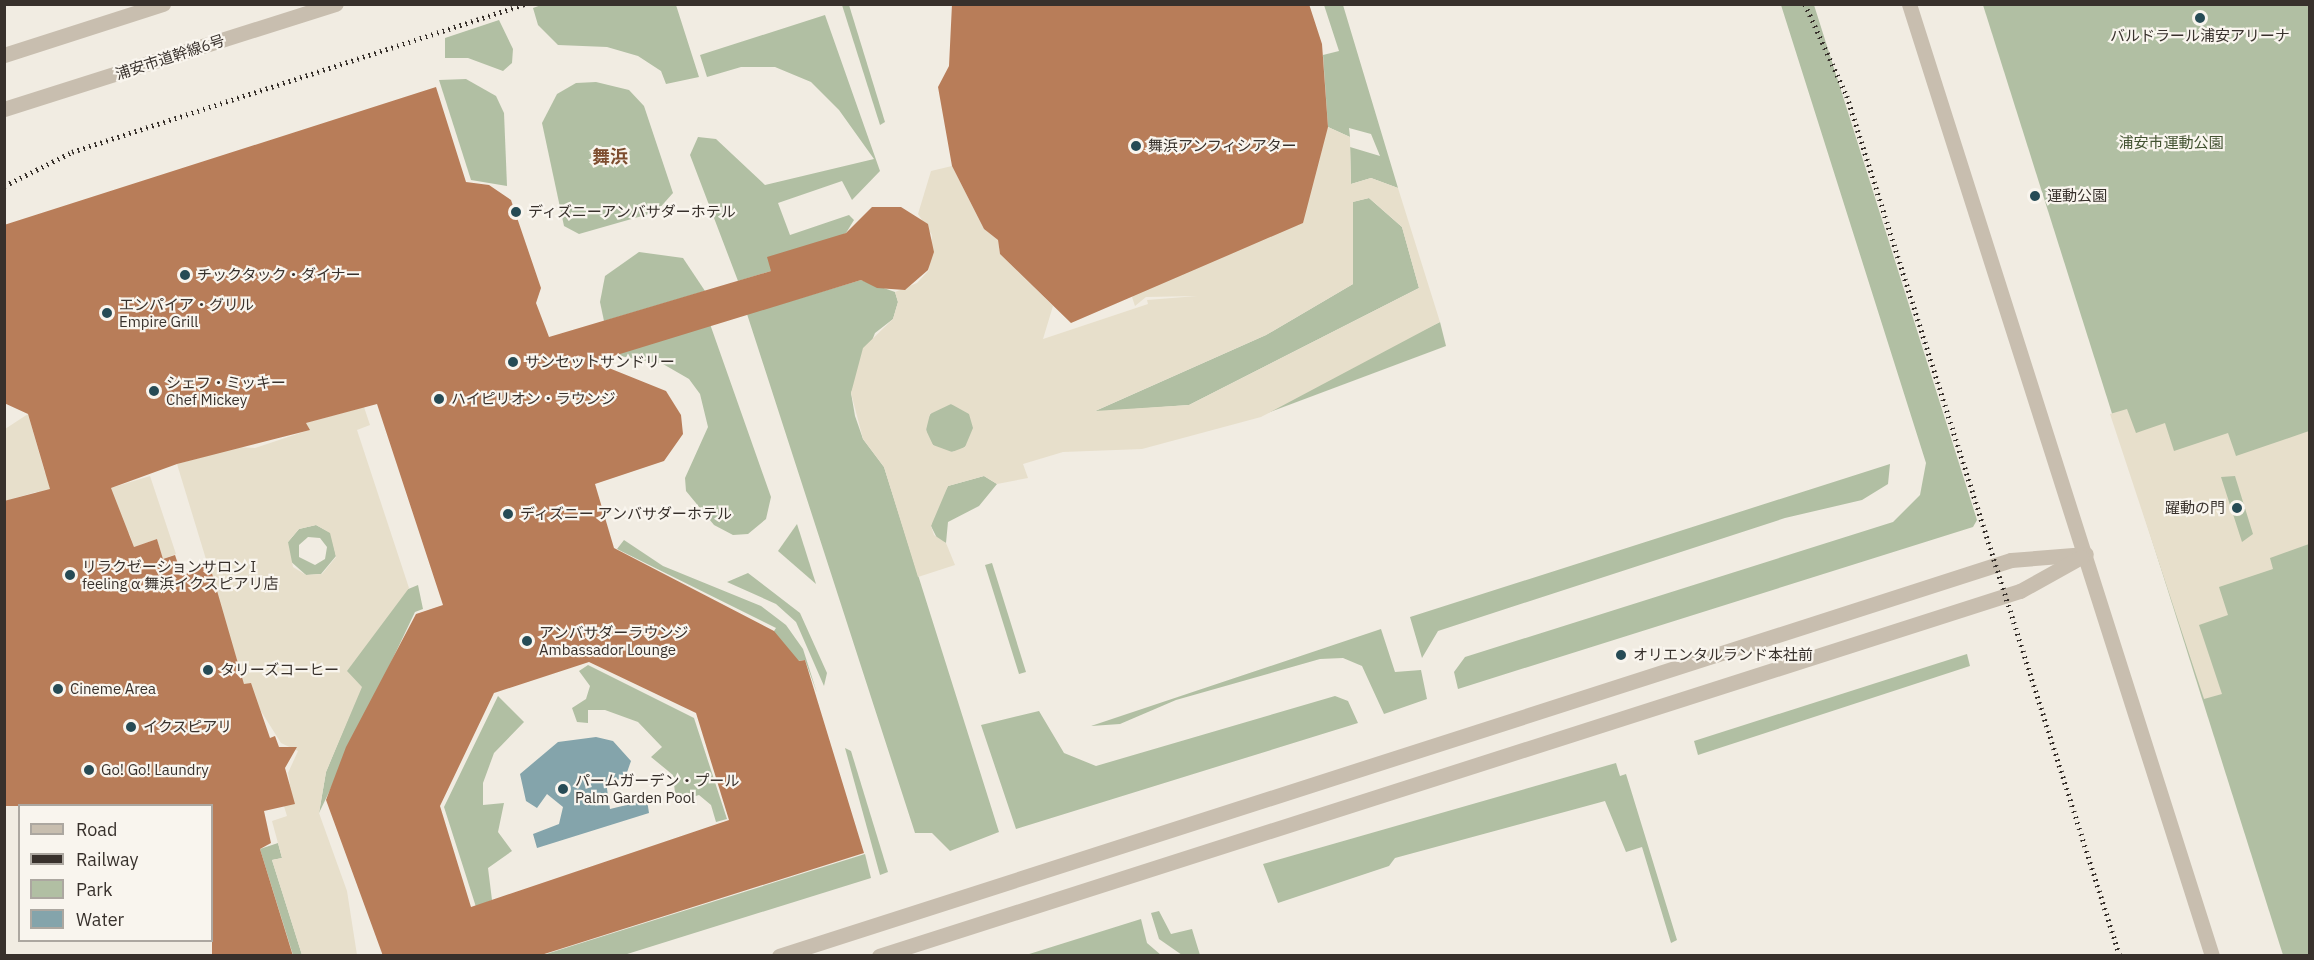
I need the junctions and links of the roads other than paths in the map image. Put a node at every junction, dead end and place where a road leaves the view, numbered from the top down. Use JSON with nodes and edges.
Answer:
{"nodes":[{"id":1,"x":163,"y":4,"type":"edge"},
{"id":2,"x":336,"y":4,"type":"edge"},
{"id":3,"x":1910,"y":4,"type":"edge"},
{"id":4,"x":4,"y":55,"type":"edge"},
{"id":5,"x":4,"y":109,"type":"edge"},
{"id":6,"x":2086,"y":554,"type":"junction"},
{"id":7,"x":779,"y":956,"type":"edge"},
{"id":8,"x":879,"y":956,"type":"edge"},
{"id":9,"x":2212,"y":956,"type":"edge"}],
"edges":[{"from":1,"to":4,"type":"street"},
{"from":2,"to":5,"type":"street","name":"浦安市道幹線6号"},
{"from":3,"to":6,"type":"street"},
{"from":6,"to":7,"type":"street"},
{"from":6,"to":8,"type":"street"},
{"from":6,"to":9,"type":"street"}]}
